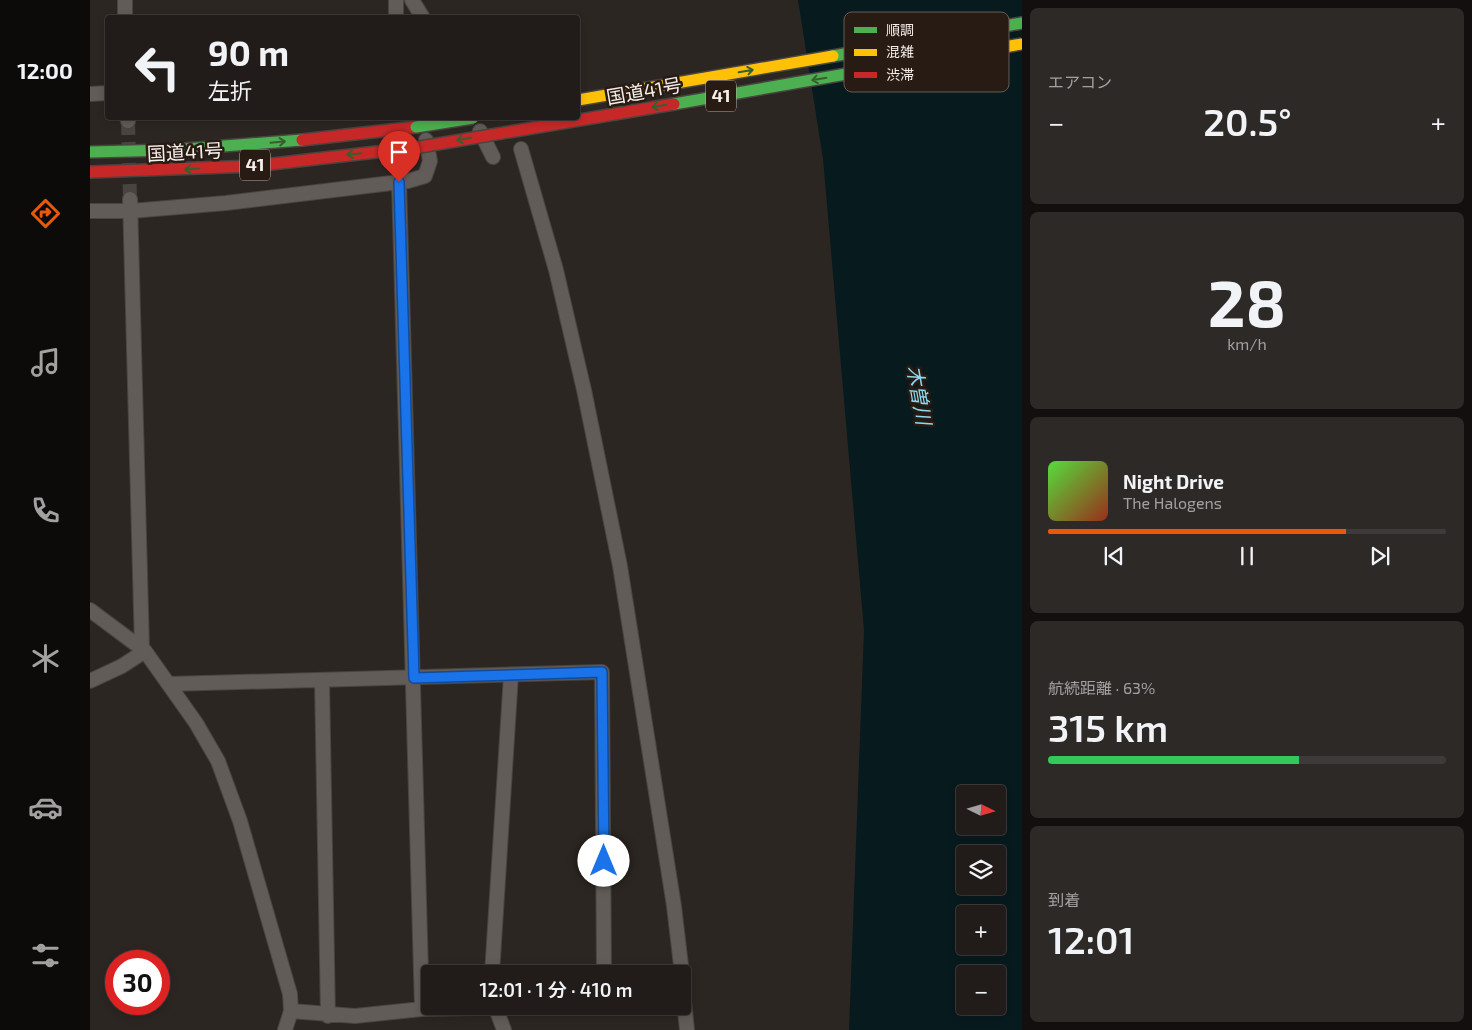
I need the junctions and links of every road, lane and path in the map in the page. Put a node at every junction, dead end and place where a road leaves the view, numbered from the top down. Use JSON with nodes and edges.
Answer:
{"nodes":[{"id":1,"x":125,"y":0,"type":"edge"},
{"id":2,"x":396,"y":0,"type":"edge"},
{"id":3,"x":412,"y":0,"type":"edge"},
{"id":4,"x":125,"y":15,"type":"edge"},
{"id":5,"x":396,"y":15,"type":"edge"},
{"id":6,"x":421,"y":15,"type":"edge"},
{"id":7,"x":1022,"y":23,"type":"edge"},
{"id":8,"x":1009,"y":25,"type":"edge"},
{"id":9,"x":1022,"y":44,"type":"edge"},
{"id":10,"x":1009,"y":46,"type":"edge"},
{"id":11,"x":844,"y":54,"type":"edge"},
{"id":12,"x":844,"y":74,"type":"edge"},
{"id":13,"x":90,"y":94,"type":"edge"},
{"id":14,"x":105,"y":94,"type":"edge"},
{"id":15,"x":580,"y":100,"type":"edge"},
{"id":16,"x":446,"y":120,"type":"edge"},
{"id":17,"x":474,"y":120,"type":"edge"},
{"id":18,"x":578,"y":120,"type":"edge"},
{"id":19,"x":580,"y":120,"type":"edge"},
{"id":20,"x":419,"y":122,"type":"edge"},
{"id":21,"x":270,"y":131,"type":"dead end"},
{"id":22,"x":361,"y":134,"type":"junction"},
{"id":23,"x":521,"y":149,"type":"dead end"},
{"id":24,"x":90,"y":152,"type":"edge"},
{"id":25,"x":493,"y":158,"type":"dead end"},
{"id":26,"x":254,"y":166,"type":"junction"},
{"id":27,"x":90,"y":172,"type":"edge"},
{"id":28,"x":212,"y":179,"type":"dead end"},
{"id":29,"x":399,"y":182,"type":"junction"},
{"id":30,"x":130,"y":205,"type":"junction"},
{"id":31,"x":90,"y":211,"type":"edge"},
{"id":32,"x":90,"y":610,"type":"edge"},
{"id":33,"x":143,"y":649,"type":"junction"},
{"id":34,"x":511,"y":675,"type":"junction"},
{"id":35,"x":414,"y":678,"type":"junction"},
{"id":36,"x":322,"y":680,"type":"junction"},
{"id":37,"x":90,"y":681,"type":"edge"},
{"id":38,"x":169,"y":684,"type":"junction"},
{"id":39,"x":493,"y":965,"type":"edge"},
{"id":40,"x":604,"y":965,"type":"edge"},
{"id":41,"x":681,"y":965,"type":"edge"},
{"id":42,"x":421,"y":968,"type":"edge"},
{"id":43,"x":421,"y":1009,"type":"edge"},
{"id":44,"x":291,"y":1011,"type":"junction"},
{"id":45,"x":499,"y":1015,"type":"edge"},
{"id":46,"x":685,"y":1015,"type":"edge"},
{"id":47,"x":328,"y":1016,"type":"junction"},
{"id":48,"x":285,"y":1030,"type":"edge"},
{"id":49,"x":504,"y":1030,"type":"edge"},
{"id":50,"x":687,"y":1030,"type":"edge"}],
"edges":[{"from":1,"to":4,"type":"street"},
{"from":2,"to":5,"type":"street"},
{"from":3,"to":6,"type":"street"},
{"from":8,"to":7,"type":"highway","name":"国道41号","number":"41","one_way":true},
{"from":9,"to":10,"type":"highway","name":"国道41号","number":"41","one_way":true,"bridge":true},
{"from":15,"to":11,"type":"highway","name":"国道41号","number":"41","one_way":true},
{"from":12,"to":19,"type":"highway","name":"国道41号","number":"41","one_way":true,"bridge":true},
{"from":13,"to":14,"type":"street"},
{"from":16,"to":20,"type":"highway","name":"国道41号","number":"41","bridge":true},
{"from":17,"to":25,"type":"street"},
{"from":18,"to":26,"type":"highway","name":"国道41号","number":"41","one_way":true,"bridge":true},
{"from":20,"to":22,"type":"highway","name":"国道41号","number":"41"},
{"from":20,"to":29,"type":"street"},
{"from":21,"to":22,"type":"highway"},
{"from":24,"to":22,"type":"highway","name":"国道41号","number":"41","one_way":true},
{"from":23,"to":41,"type":"street"},
{"from":26,"to":27,"type":"highway","name":"国道41号","number":"41","one_way":true},
{"from":26,"to":28,"type":"highway"},
{"from":29,"to":30,"type":"street"},
{"from":29,"to":35,"type":"street"},
{"from":30,"to":31,"type":"street"},
{"from":30,"to":33,"type":"street"},
{"from":32,"to":33,"type":"street"},
{"from":33,"to":37,"type":"street"},
{"from":33,"to":38,"type":"street"},
{"from":34,"to":35,"type":"street"},
{"from":34,"to":39,"type":"street"},
{"from":34,"to":40,"type":"street"},
{"from":35,"to":36,"type":"street"},
{"from":35,"to":42,"type":"street"},
{"from":36,"to":38,"type":"street"},
{"from":36,"to":47,"type":"street"},
{"from":38,"to":44,"type":"street"},
{"from":43,"to":47,"type":"street"},
{"from":44,"to":47,"type":"street"},
{"from":44,"to":48,"type":"street"},
{"from":45,"to":49,"type":"street"},
{"from":46,"to":50,"type":"street"}]}
